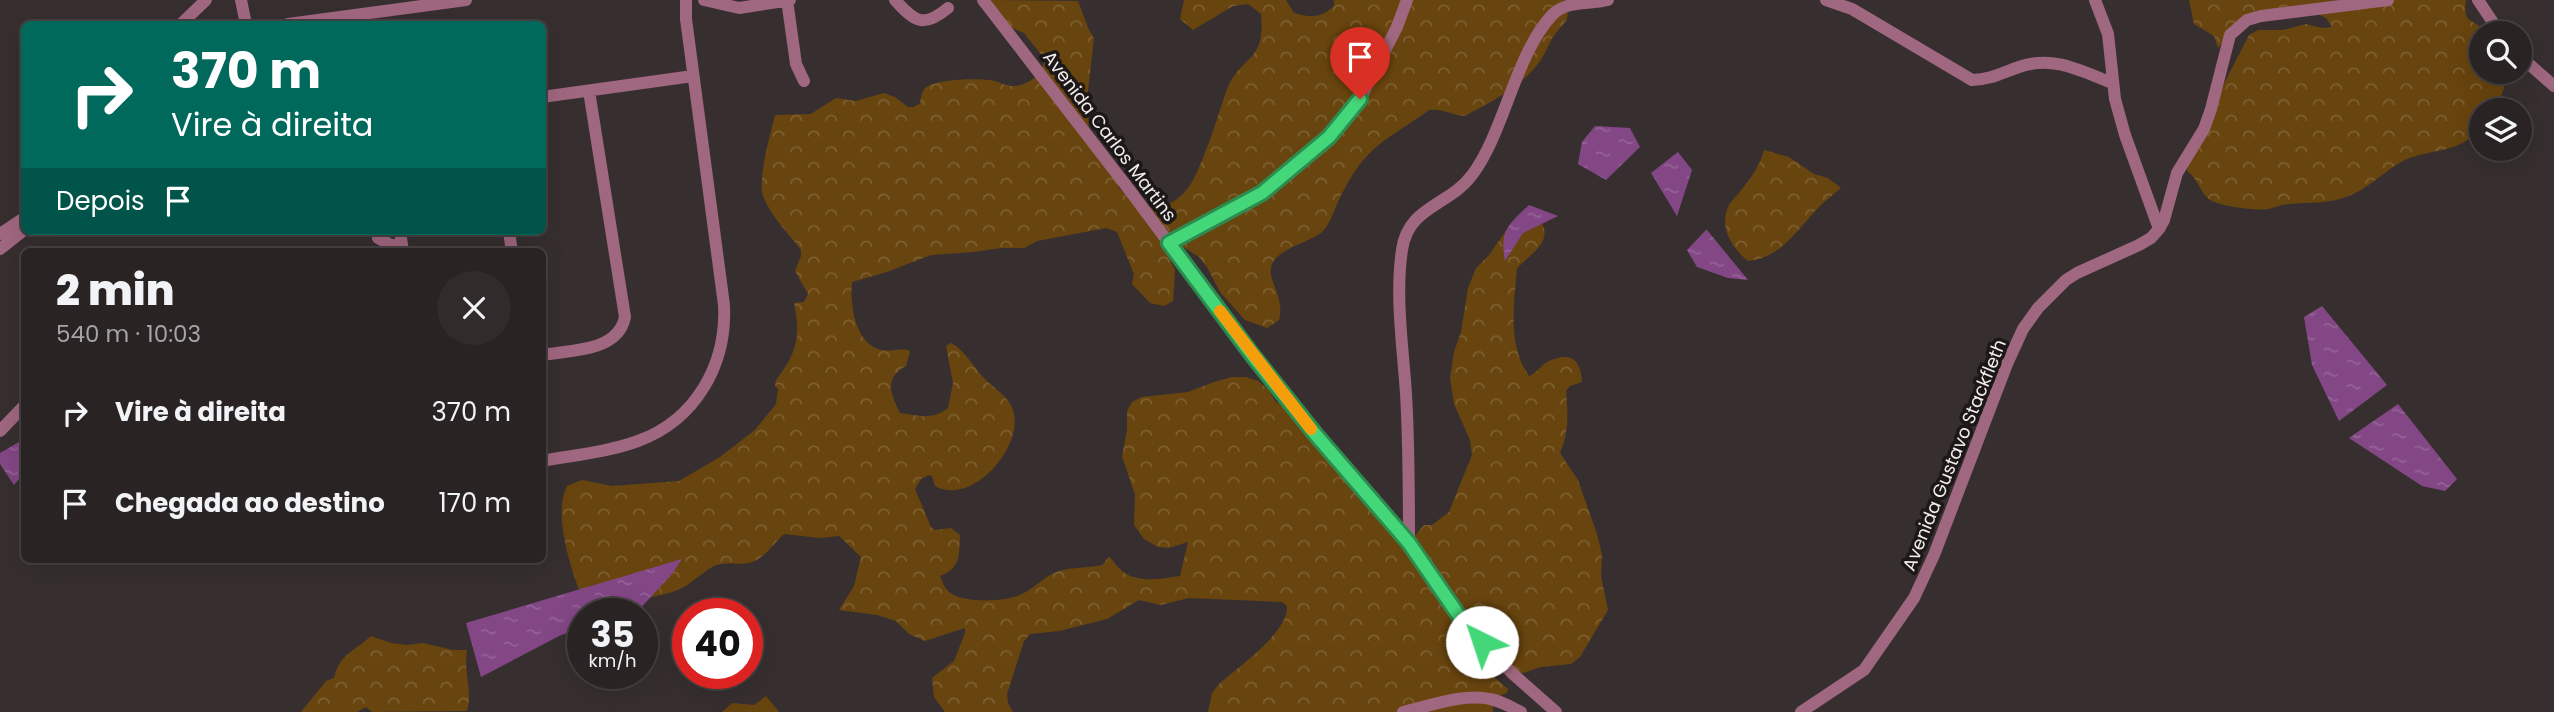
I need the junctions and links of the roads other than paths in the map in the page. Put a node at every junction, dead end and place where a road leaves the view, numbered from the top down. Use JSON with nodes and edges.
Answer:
{"nodes":[{"id":1,"x":206,"y":0,"type":"edge"},
{"id":2,"x":241,"y":0,"type":"edge"},
{"id":3,"x":466,"y":0,"type":"edge"},
{"id":4,"x":686,"y":0,"type":"edge"},
{"id":5,"x":704,"y":0,"type":"edge"},
{"id":6,"x":789,"y":0,"type":"edge"},
{"id":7,"x":895,"y":0,"type":"edge"},
{"id":8,"x":983,"y":0,"type":"edge"},
{"id":9,"x":1407,"y":0,"type":"edge"},
{"id":10,"x":1608,"y":0,"type":"edge"},
{"id":11,"x":1826,"y":0,"type":"edge"},
{"id":12,"x":2095,"y":0,"type":"edge"},
{"id":13,"x":2388,"y":0,"type":"edge"},
{"id":14,"x":2478,"y":0,"type":"edge"},
{"id":15,"x":948,"y":8,"type":"dead end"},
{"id":16,"x":184,"y":21,"type":"edge"},
{"id":17,"x":245,"y":21,"type":"edge"},
{"id":18,"x":310,"y":21,"type":"edge"},
{"id":19,"x":2492,"y":21,"type":"edge"},
{"id":20,"x":2532,"y":67,"type":"edge"},
{"id":21,"x":694,"y":76,"type":"junction"},
{"id":22,"x":804,"y":81,"type":"dead end"},
{"id":23,"x":2112,"y":83,"type":"junction"},
{"id":24,"x":2554,"y":86,"type":"edge"},
{"id":25,"x":589,"y":91,"type":"junction"},
{"id":26,"x":546,"y":96,"type":"edge"},
{"id":27,"x":21,"y":220,"type":"edge"},
{"id":28,"x":2160,"y":229,"type":"junction"},
{"id":29,"x":21,"y":232,"type":"edge"},
{"id":30,"x":0,"y":234,"type":"edge"},
{"id":31,"x":378,"y":235,"type":"edge"},
{"id":32,"x":402,"y":242,"type":"edge"},
{"id":33,"x":1169,"y":243,"type":"junction"},
{"id":34,"x":0,"y":250,"type":"edge"},
{"id":35,"x":546,"y":354,"type":"edge"},
{"id":36,"x":21,"y":409,"type":"edge"},
{"id":37,"x":0,"y":431,"type":"edge"},
{"id":38,"x":546,"y":460,"type":"edge"},
{"id":39,"x":1409,"y":543,"type":"junction"},
{"id":40,"x":1403,"y":712,"type":"edge"},
{"id":41,"x":1521,"y":712,"type":"edge"},
{"id":42,"x":1556,"y":712,"type":"edge"},
{"id":43,"x":1801,"y":712,"type":"edge"}],
"edges":[{"from":1,"to":16,"type":"street"},
{"from":2,"to":17,"type":"street"},
{"from":3,"to":18,"type":"street"},
{"from":4,"to":21,"type":"street"},
{"from":5,"to":6,"type":"street"},
{"from":6,"to":22,"type":"street"},
{"from":7,"to":15,"type":"street"},
{"from":8,"to":33,"type":"street","name":"Avenida Carlos Martins"},
{"from":9,"to":33,"type":"street"},
{"from":10,"to":39,"type":"street"},
{"from":11,"to":23,"type":"street"},
{"from":12,"to":23,"type":"street"},
{"from":13,"to":28,"type":"street"},
{"from":14,"to":19,"type":"street"},
{"from":20,"to":24,"type":"street"},
{"from":21,"to":25,"type":"street"},
{"from":21,"to":38,"type":"street"},
{"from":23,"to":28,"type":"street"},
{"from":25,"to":26,"type":"street"},
{"from":25,"to":35,"type":"street"},
{"from":27,"to":30,"type":"street"},
{"from":28,"to":43,"type":"street","name":"Avenida Gustavo Stackfleth"},
{"from":29,"to":34,"type":"street"},
{"from":31,"to":32,"type":"street"},
{"from":33,"to":39,"type":"street","name":"Avenida Carlos Martins"},
{"from":36,"to":37,"type":"street"},
{"from":39,"to":42,"type":"street","name":"Avenida Carlos Martins"},
{"from":40,"to":41,"type":"street"}]}
